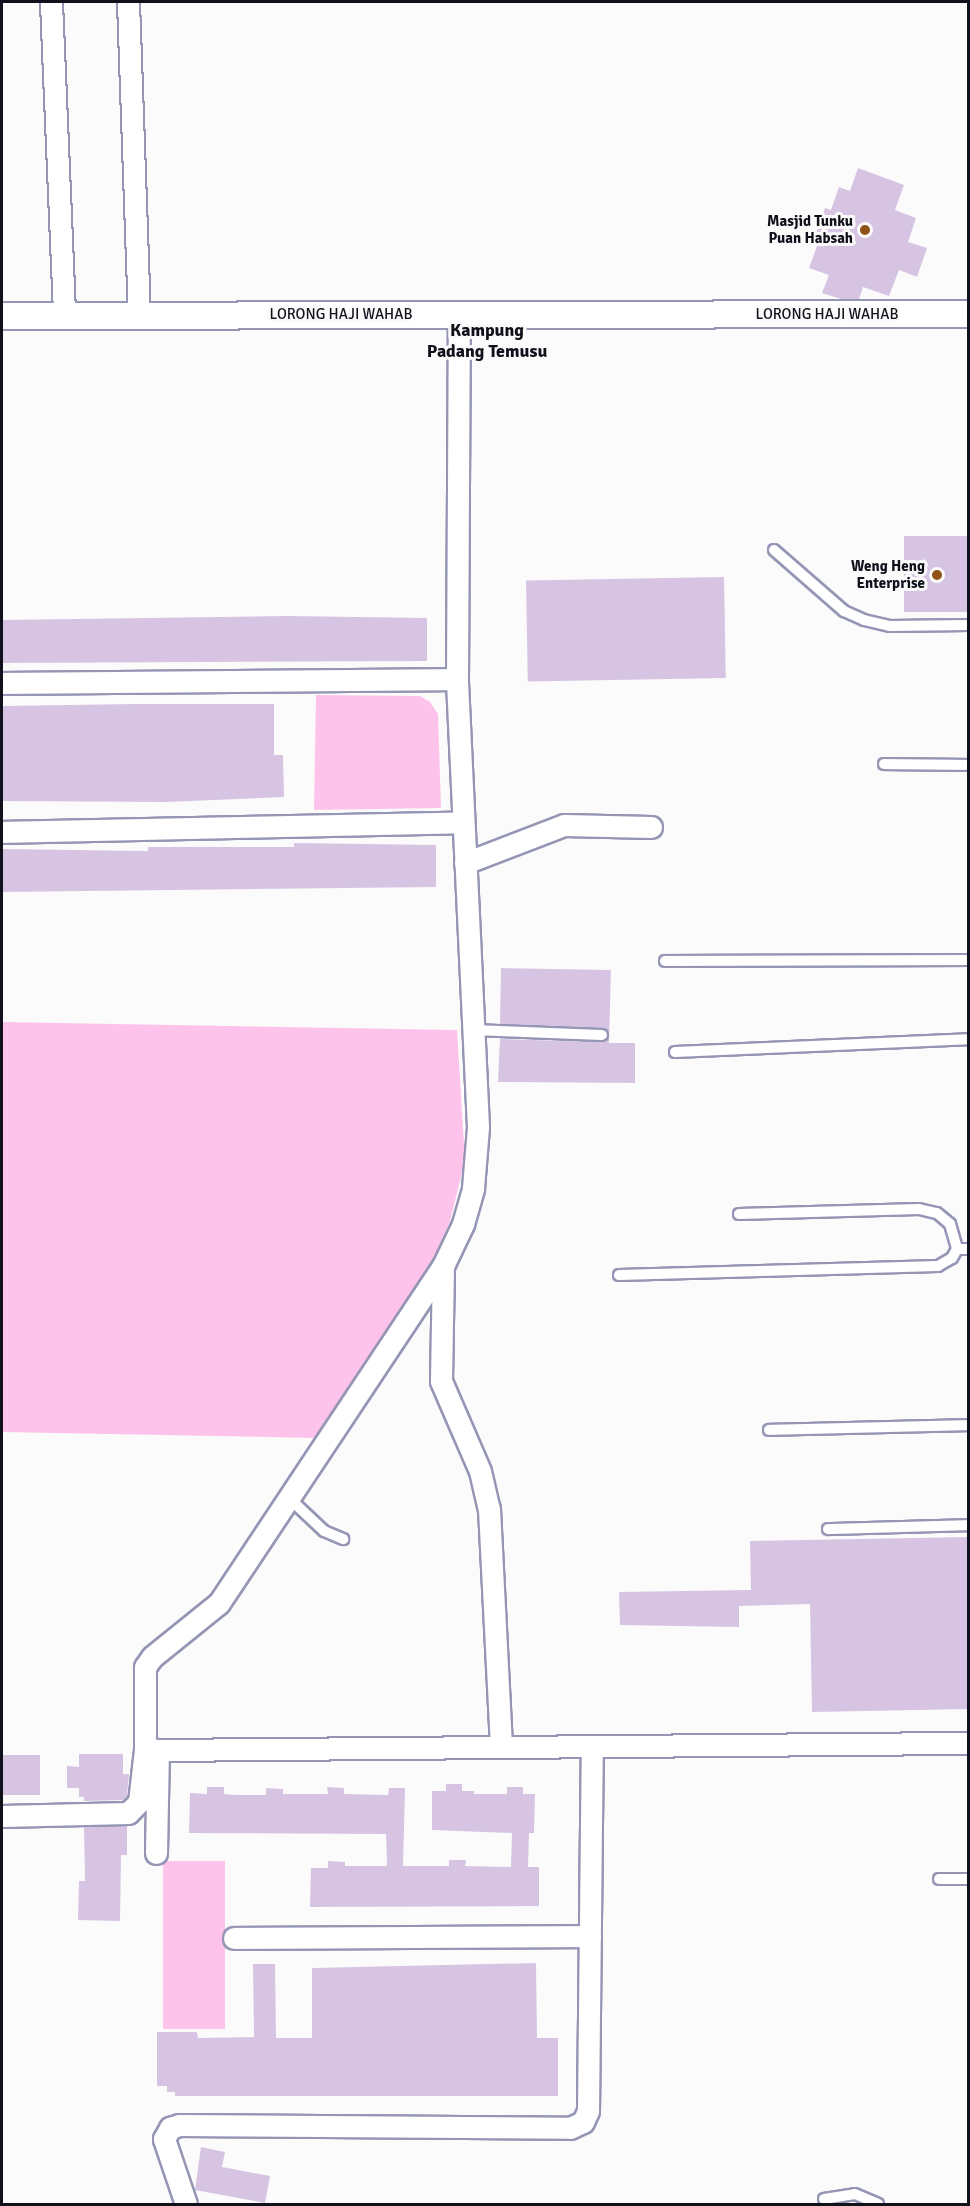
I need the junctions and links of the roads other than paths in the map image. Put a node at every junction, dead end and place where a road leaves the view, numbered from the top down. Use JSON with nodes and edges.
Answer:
{"nodes":[{"id":1,"x":51,"y":2,"type":"edge"},
{"id":2,"x":128,"y":2,"type":"edge"},
{"id":3,"x":2,"y":315,"type":"edge"},
{"id":4,"x":64,"y":315,"type":"junction"},
{"id":5,"x":139,"y":315,"type":"junction"},
{"id":6,"x":459,"y":315,"type":"junction"},
{"id":7,"x":969,"y":315,"type":"edge"},
{"id":8,"x":774,"y":550,"type":"dead end"},
{"id":9,"x":969,"y":625,"type":"edge"},
{"id":10,"x":457,"y":679,"type":"junction"},
{"id":11,"x":2,"y":683,"type":"edge"},
{"id":12,"x":884,"y":764,"type":"dead end"},
{"id":13,"x":969,"y":765,"type":"edge"},
{"id":14,"x":463,"y":822,"type":"junction"},
{"id":15,"x":651,"y":827,"type":"dead end"},
{"id":16,"x":2,"y":832,"type":"edge"},
{"id":17,"x":465,"y":863,"type":"junction"},
{"id":18,"x":969,"y":960,"type":"edge"},
{"id":19,"x":665,"y":961,"type":"dead end"},
{"id":20,"x":473,"y":1030,"type":"junction"},
{"id":21,"x":602,"y":1035,"type":"dead end"},
{"id":22,"x":969,"y":1039,"type":"edge"},
{"id":23,"x":675,"y":1052,"type":"dead end"},
{"id":24,"x":739,"y":1215,"type":"dead end"},
{"id":25,"x":963,"y":1249,"type":"edge"},
{"id":26,"x":443,"y":1266,"type":"junction"},
{"id":27,"x":619,"y":1275,"type":"dead end"},
{"id":28,"x":969,"y":1425,"type":"edge"},
{"id":29,"x":769,"y":1430,"type":"dead end"},
{"id":30,"x":289,"y":1498,"type":"junction"},
{"id":31,"x":969,"y":1525,"type":"edge"},
{"id":32,"x":828,"y":1529,"type":"dead end"},
{"id":33,"x":343,"y":1539,"type":"dead end"},
{"id":34,"x":969,"y":1743,"type":"edge"},
{"id":35,"x":592,"y":1746,"type":"junction"},
{"id":36,"x":501,"y":1747,"type":"junction"},
{"id":37,"x":151,"y":1749,"type":"junction"},
{"id":38,"x":2,"y":1816,"type":"edge"},
{"id":39,"x":156,"y":1853,"type":"dead end"},
{"id":40,"x":939,"y":1879,"type":"dead end"},
{"id":41,"x":969,"y":1879,"type":"edge"},
{"id":42,"x":590,"y":1936,"type":"junction"},
{"id":43,"x":234,"y":1938,"type":"dead end"},
{"id":44,"x":824,"y":2199,"type":"dead end"},
{"id":45,"x":186,"y":2205,"type":"edge"},
{"id":46,"x":878,"y":2205,"type":"edge"}],
"edges":[{"from":1,"to":4,"type":"street"},
{"from":2,"to":5,"type":"street"},
{"from":3,"to":4,"type":"street","name":"LORONG HAJI WAHAB"},
{"from":4,"to":5,"type":"street","name":"LORONG HAJI WAHAB"},
{"from":5,"to":6,"type":"street","name":"LORONG HAJI WAHAB"},
{"from":6,"to":7,"type":"street","name":"LORONG HAJI WAHAB"},
{"from":6,"to":10,"type":"street"},
{"from":8,"to":9,"type":"lane"},
{"from":10,"to":11,"type":"street"},
{"from":10,"to":14,"type":"street"},
{"from":12,"to":13,"type":"lane"},
{"from":14,"to":16,"type":"street"},
{"from":14,"to":17,"type":"street"},
{"from":15,"to":17,"type":"street"},
{"from":17,"to":20,"type":"street"},
{"from":18,"to":19,"type":"lane"},
{"from":20,"to":21,"type":"lane"},
{"from":20,"to":26,"type":"street"},
{"from":22,"to":23,"type":"lane"},
{"from":24,"to":25,"type":"lane"},
{"from":25,"to":27,"type":"lane"},
{"from":26,"to":30,"type":"street"},
{"from":26,"to":36,"type":"street"},
{"from":28,"to":29,"type":"lane"},
{"from":30,"to":33,"type":"lane"},
{"from":30,"to":37,"type":"street"},
{"from":31,"to":32,"type":"lane"},
{"from":34,"to":35,"type":"street"},
{"from":35,"to":36,"type":"street"},
{"from":35,"to":42,"type":"street"},
{"from":36,"to":37,"type":"street"},
{"from":37,"to":38,"type":"street"},
{"from":37,"to":39,"type":"street"},
{"from":40,"to":41,"type":"lane"},
{"from":42,"to":43,"type":"street"},
{"from":42,"to":45,"type":"street"},
{"from":44,"to":46,"type":"lane"}]}
